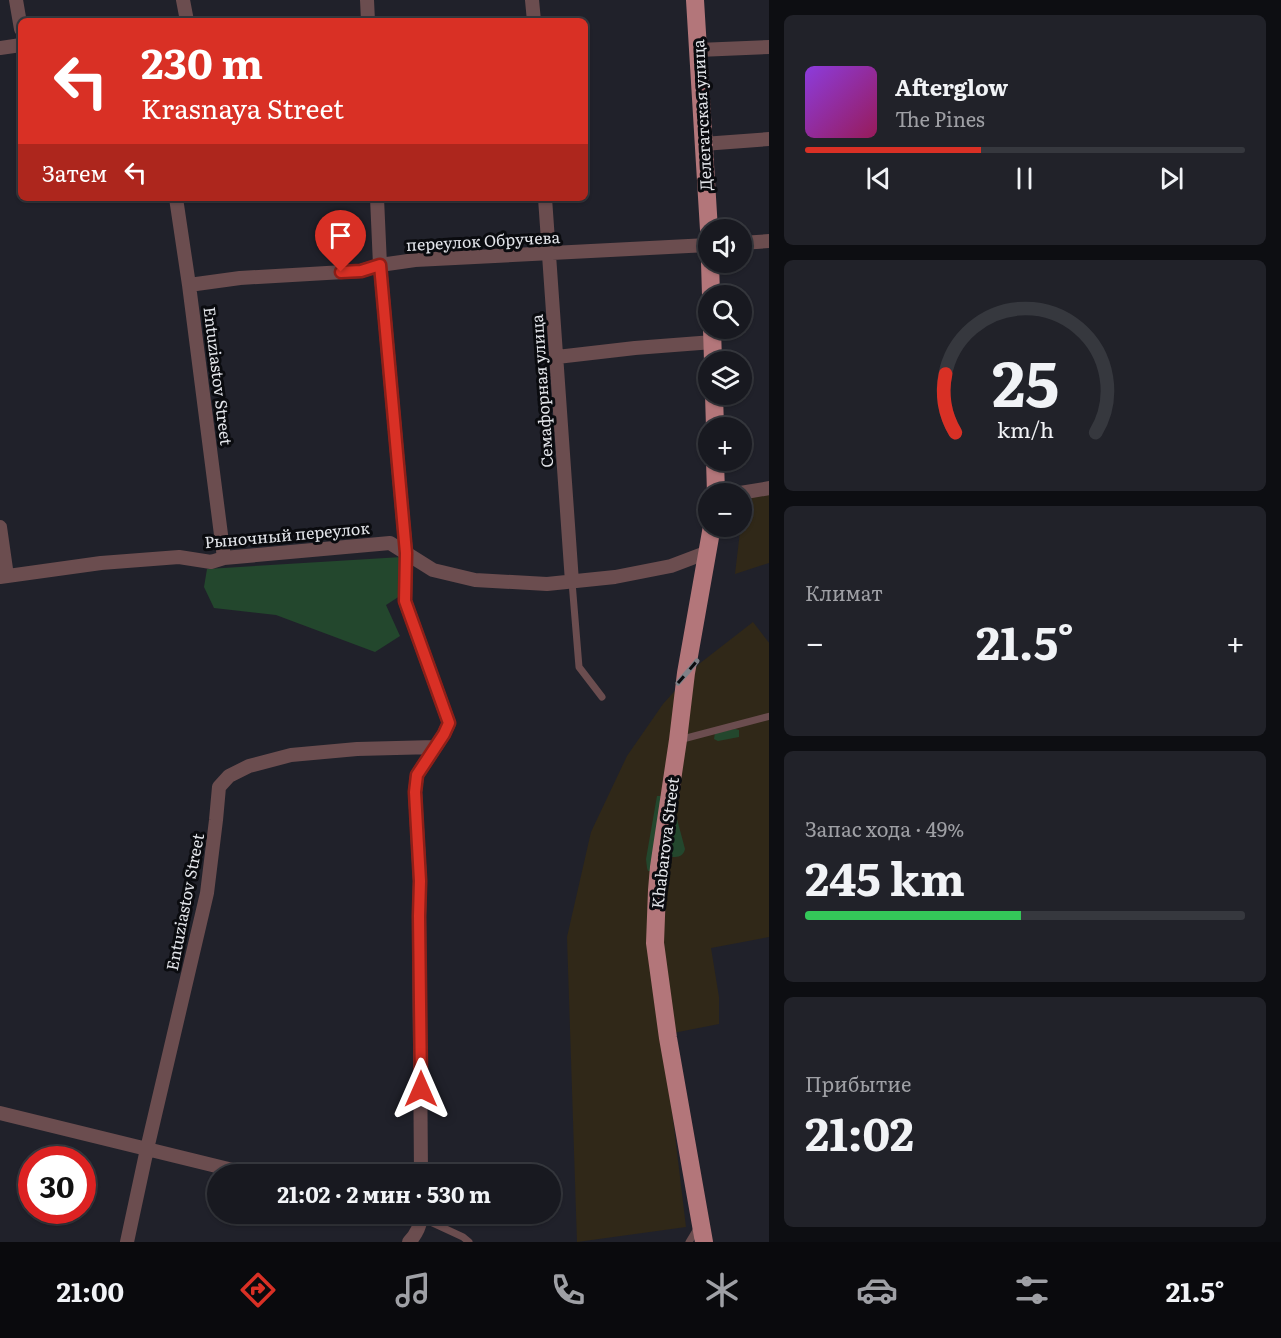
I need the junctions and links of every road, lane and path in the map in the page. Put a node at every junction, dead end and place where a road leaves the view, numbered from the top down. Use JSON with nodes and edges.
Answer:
{"nodes":[{"id":1,"x":16,"y":0,"type":"edge"},
{"id":2,"x":183,"y":0,"type":"edge"},
{"id":3,"x":367,"y":0,"type":"edge"},
{"id":4,"x":532,"y":0,"type":"edge"},
{"id":5,"x":695,"y":0,"type":"edge"},
{"id":6,"x":19,"y":18,"type":"edge"},
{"id":7,"x":186,"y":18,"type":"edge"},
{"id":8,"x":368,"y":18,"type":"edge"},
{"id":9,"x":534,"y":18,"type":"edge"},
{"id":10,"x":18,"y":45,"type":"edge"},
{"id":11,"x":769,"y":47,"type":"edge"},
{"id":12,"x":0,"y":48,"type":"edge"},
{"id":13,"x":698,"y":50,"type":"junction"},
{"id":14,"x":769,"y":139,"type":"edge"},
{"id":15,"x":703,"y":144,"type":"junction"},
{"id":16,"x":176,"y":201,"type":"edge"},
{"id":17,"x":377,"y":201,"type":"edge"},
{"id":18,"x":545,"y":201,"type":"edge"},
{"id":19,"x":708,"y":219,"type":"edge"},
{"id":20,"x":769,"y":241,"type":"edge"},
{"id":21,"x":752,"y":242,"type":"edge"},
{"id":22,"x":698,"y":246,"type":"edge"},
{"id":23,"x":548,"y":254,"type":"junction"},
{"id":24,"x":380,"y":265,"type":"junction"},
{"id":25,"x":189,"y":285,"type":"junction"},
{"id":26,"x":698,"y":338,"type":"edge"},
{"id":27,"x":557,"y":357,"type":"junction"},
{"id":28,"x":769,"y":488,"type":"edge"},
{"id":29,"x":752,"y":491,"type":"edge"},
{"id":30,"x":0,"y":527,"type":"edge"},
{"id":31,"x":710,"y":537,"type":"edge"},
{"id":32,"x":708,"y":552,"type":"junction"},
{"id":33,"x":406,"y":553,"type":"junction"},
{"id":34,"x":224,"y":558,"type":"junction"},
{"id":35,"x":4,"y":577,"type":"edge"},
{"id":36,"x":572,"y":582,"type":"junction"},
{"id":37,"x":602,"y":697,"type":"dead end"},
{"id":38,"x":769,"y":716,"type":"edge"},
{"id":39,"x":678,"y":740,"type":"junction"},
{"id":40,"x":435,"y":747,"type":"junction"},
{"id":41,"x":0,"y":1113,"type":"edge"},
{"id":42,"x":147,"y":1149,"type":"junction"},
{"id":43,"x":208,"y":1164,"type":"edge"},
{"id":44,"x":421,"y":1164,"type":"edge"},
{"id":45,"x":701,"y":1222,"type":"junction"},
{"id":46,"x":419,"y":1224,"type":"edge"},
{"id":47,"x":438,"y":1224,"type":"edge"},
{"id":48,"x":127,"y":1242,"type":"edge"},
{"id":49,"x":409,"y":1242,"type":"edge"},
{"id":50,"x":469,"y":1242,"type":"edge"},
{"id":51,"x":689,"y":1242,"type":"edge"},
{"id":52,"x":704,"y":1242,"type":"edge"}],
"edges":[{"from":1,"to":6,"type":"street"},
{"from":2,"to":7,"type":"street"},
{"from":3,"to":8,"type":"street"},
{"from":4,"to":9,"type":"street"},
{"from":5,"to":13,"type":"main road","name":"Делегатская улица"},
{"from":10,"to":12,"type":"street"},
{"from":11,"to":13,"type":"street"},
{"from":13,"to":15,"type":"main road","name":"Делегатская улица"},
{"from":14,"to":15,"type":"street"},
{"from":15,"to":19,"type":"main road","name":"Делегатская улица"},
{"from":16,"to":25,"type":"street","name":"Entuziastov Street"},
{"from":17,"to":24,"type":"street"},
{"from":18,"to":23,"type":"street","name":"Семафорная улица"},
{"from":20,"to":21,"type":"street"},
{"from":22,"to":23,"type":"street","name":"переулок Обручева"},
{"from":23,"to":24,"type":"street","name":"переулок Обручева"},
{"from":23,"to":27,"type":"street","name":"Семафорная улица"},
{"from":24,"to":25,"type":"street","name":"переулок Обручева"},
{"from":24,"to":33,"type":"street"},
{"from":25,"to":34,"type":"street","name":"Entuziastov Street"},
{"from":26,"to":27,"type":"street"},
{"from":27,"to":36,"type":"street","name":"Семафорная улица"},
{"from":28,"to":29,"type":"street"},
{"from":30,"to":35,"type":"street"},
{"from":31,"to":32,"type":"main road"},
{"from":32,"to":36,"type":"street","name":"Рыночный переулок"},
{"from":32,"to":39,"type":"main road","name":"Khabarova Street"},
{"from":33,"to":34,"type":"street","name":"Рыночный переулок"},
{"from":33,"to":36,"type":"street","name":"Рыночный переулок"},
{"from":33,"to":40,"type":"street"},
{"from":34,"to":35,"type":"street","name":"Рыночный переулок"},
{"from":36,"to":37,"type":"lane"},
{"from":38,"to":39,"type":"lane"},
{"from":39,"to":45,"type":"main road","name":"Khabarova Street"},
{"from":40,"to":42,"type":"street","name":"Entuziastov Street"},
{"from":40,"to":44,"type":"street"},
{"from":41,"to":42,"type":"street"},
{"from":42,"to":43,"type":"street"},
{"from":42,"to":48,"type":"street","name":"Entuziastov Street"},
{"from":45,"to":51,"type":"lane"},
{"from":45,"to":52,"type":"main road","name":"Khabarova Street"},
{"from":46,"to":49,"type":"street"},
{"from":47,"to":50,"type":"lane"}]}
